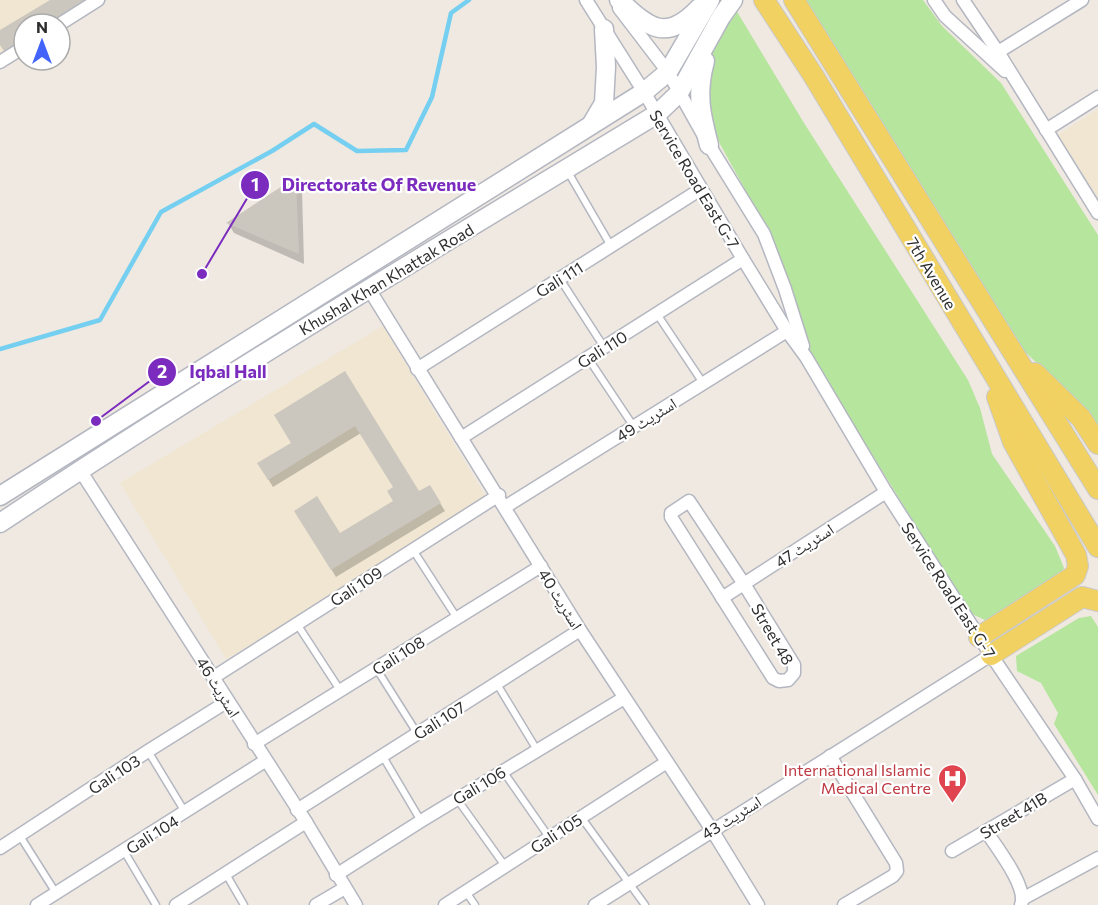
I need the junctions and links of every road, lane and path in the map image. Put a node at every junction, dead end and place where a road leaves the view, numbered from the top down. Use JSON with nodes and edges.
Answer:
{"nodes":[{"id":1,"x":98,"y":0,"type":"edge"},
{"id":2,"x":586,"y":0,"type":"edge"},
{"id":3,"x":613,"y":0,"type":"edge"},
{"id":4,"x":619,"y":0,"type":"edge"},
{"id":5,"x":708,"y":0,"type":"edge"},
{"id":6,"x":734,"y":0,"type":"edge"},
{"id":7,"x":764,"y":0,"type":"edge"},
{"id":8,"x":794,"y":0,"type":"edge"},
{"id":9,"x":934,"y":0,"type":"edge"},
{"id":10,"x":963,"y":0,"type":"edge"},
{"id":11,"x":1082,"y":0,"type":"edge"},
{"id":12,"x":72,"y":16,"type":"edge"},
{"id":13,"x":721,"y":17,"type":"junction"},
{"id":14,"x":604,"y":29,"type":"junction"},
{"id":15,"x":998,"y":52,"type":"junction"},
{"id":16,"x":668,"y":72,"type":"junction"},
{"id":17,"x":1013,"y":78,"type":"junction"},
{"id":18,"x":644,"y":92,"type":"junction"},
{"id":19,"x":679,"y":93,"type":"junction"},
{"id":20,"x":1098,"y":97,"type":"edge"},
{"id":21,"x":657,"y":114,"type":"junction"},
{"id":22,"x":590,"y":126,"type":"junction"},
{"id":23,"x":1046,"y":130,"type":"junction"},
{"id":24,"x":709,"y":145,"type":"junction"},
{"id":25,"x":566,"y":169,"type":"junction"},
{"id":26,"x":701,"y":189,"type":"junction"},
{"id":27,"x":1098,"y":213,"type":"edge"},
{"id":28,"x":611,"y":246,"type":"junction"},
{"id":29,"x":742,"y":259,"type":"junction"},
{"id":30,"x":560,"y":279,"type":"junction"},
{"id":31,"x":369,"y":290,"type":"junction"},
{"id":32,"x":657,"y":314,"type":"junction"},
{"id":33,"x":268,"y":328,"type":"junction"},
{"id":34,"x":787,"y":331,"type":"junction"},
{"id":35,"x":279,"y":344,"type":"junction"},
{"id":36,"x":604,"y":348,"type":"junction"},
{"id":37,"x":1014,"y":352,"type":"junction"},
{"id":38,"x":806,"y":357,"type":"junction"},
{"id":39,"x":588,"y":358,"type":"junction"},
{"id":40,"x":983,"y":358,"type":"junction"},
{"id":41,"x":417,"y":369,"type":"junction"},
{"id":42,"x":703,"y":384,"type":"junction"},
{"id":43,"x":634,"y":427,"type":"junction"},
{"id":44,"x":461,"y":438,"type":"junction"},
{"id":45,"x":1098,"y":444,"type":"edge"},
{"id":46,"x":80,"y":470,"type":"junction"},
{"id":47,"x":1098,"y":489,"type":"edge"},
{"id":48,"x":886,"y":492,"type":"junction"},
{"id":49,"x":499,"y":495,"type":"junction"},
{"id":50,"x":0,"y":496,"type":"edge"},
{"id":51,"x":505,"y":507,"type":"junction"},
{"id":52,"x":0,"y":523,"type":"edge"},
{"id":53,"x":1098,"y":547,"type":"edge"},
{"id":54,"x":413,"y":550,"type":"junction"},
{"id":55,"x":541,"y":566,"type":"junction"},
{"id":56,"x":744,"y":584,"type":"junction"},
{"id":57,"x":722,"y":598,"type":"junction"},
{"id":58,"x":1098,"y":601,"type":"edge"},
{"id":59,"x":457,"y":618,"type":"junction"},
{"id":60,"x":297,"y":624,"type":"junction"},
{"id":61,"x":580,"y":630,"type":"junction"},
{"id":62,"x":979,"y":637,"type":"junction"},
{"id":63,"x":991,"y":655,"type":"junction"},
{"id":64,"x":376,"y":668,"type":"junction"},
{"id":65,"x":214,"y":677,"type":"junction"},
{"id":66,"x":497,"y":684,"type":"junction"},
{"id":67,"x":340,"y":691,"type":"junction"},
{"id":68,"x":624,"y":698,"type":"junction"},
{"id":69,"x":228,"y":702,"type":"junction"},
{"id":70,"x":417,"y":733,"type":"junction"},
{"id":71,"x":254,"y":744,"type":"junction"},
{"id":72,"x":537,"y":750,"type":"junction"},
{"id":73,"x":148,"y":751,"type":"junction"},
{"id":74,"x":382,"y":755,"type":"junction"},
{"id":75,"x":830,"y":756,"type":"junction"},
{"id":76,"x":265,"y":761,"type":"junction"},
{"id":77,"x":668,"y":762,"type":"junction"},
{"id":78,"x":502,"y":771,"type":"junction"},
{"id":79,"x":1075,"y":779,"type":"junction"},
{"id":80,"x":457,"y":799,"type":"junction"},
{"id":81,"x":297,"y":810,"type":"junction"},
{"id":82,"x":185,"y":813,"type":"junction"},
{"id":83,"x":581,"y":818,"type":"junction"},
{"id":84,"x":1098,"y":819,"type":"edge"},
{"id":85,"x":421,"y":821,"type":"junction"},
{"id":86,"x":306,"y":822,"type":"junction"},
{"id":87,"x":712,"y":830,"type":"junction"},
{"id":88,"x":986,"y":831,"type":"junction"},
{"id":89,"x":20,"y":836,"type":"junction"},
{"id":90,"x":550,"y":838,"type":"junction"},
{"id":91,"x":0,"y":849,"type":"edge"},
{"id":92,"x":124,"y":851,"type":"junction"},
{"id":93,"x":952,"y":851,"type":"dead end"},
{"id":94,"x":1098,"y":858,"type":"edge"},
{"id":95,"x":505,"y":866,"type":"junction"},
{"id":96,"x":226,"y":874,"type":"junction"},
{"id":97,"x":336,"y":875,"type":"junction"},
{"id":98,"x":630,"y":883,"type":"junction"},
{"id":99,"x":345,"y":888,"type":"junction"},
{"id":100,"x":466,"y":892,"type":"junction"},
{"id":101,"x":57,"y":893,"type":"junction"},
{"id":102,"x":1023,"y":901,"type":"edge"},
{"id":103,"x":37,"y":905,"type":"edge"},
{"id":104,"x":156,"y":905,"type":"edge"},
{"id":105,"x":176,"y":905,"type":"edge"},
{"id":106,"x":244,"y":905,"type":"edge"},
{"id":107,"x":316,"y":905,"type":"edge"},
{"id":108,"x":356,"y":905,"type":"edge"},
{"id":109,"x":446,"y":905,"type":"edge"},
{"id":110,"x":475,"y":905,"type":"edge"},
{"id":111,"x":595,"y":905,"type":"edge"},
{"id":112,"x":645,"y":905,"type":"edge"},
{"id":113,"x":758,"y":905,"type":"edge"},
{"id":114,"x":844,"y":905,"type":"edge"}],
"edges":[{"from":1,"to":12,"type":"street"},
{"from":2,"to":14,"type":"street","name":"Service Road East G-7"},
{"from":3,"to":16,"type":"street","name":"Service Road East G-7"},
{"from":4,"to":5,"type":"street"},
{"from":5,"to":16,"type":"street","name":"Khushal Khan Khattak Road"},
{"from":6,"to":13,"type":"street","name":"Khushal Khan Khattak Road"},
{"from":7,"to":40,"type":"main road","name":"7th Avenue"},
{"from":8,"to":37,"type":"main road","name":"7th Avenue"},
{"from":9,"to":17,"type":"street"},
{"from":10,"to":15,"type":"street"},
{"from":11,"to":15,"type":"street"},
{"from":13,"to":19,"type":"street","name":"Khushal Khan Khattak Road"},
{"from":13,"to":24,"type":"street"},
{"from":14,"to":18,"type":"street","name":"Service Road East G-7"},
{"from":14,"to":22,"type":"street"},
{"from":15,"to":17,"type":"street"},
{"from":16,"to":18,"type":"street","name":"Khushal Khan Khattak Road"},
{"from":16,"to":19,"type":"street","name":"Service Road East G-7"},
{"from":17,"to":23,"type":"street"},
{"from":18,"to":21,"type":"street","name":"Service Road East G-7"},
{"from":18,"to":22,"type":"street","name":"Khushal Khan Khattak Road"},
{"from":19,"to":21,"type":"street","name":"Khushal Khan Khattak Road"},
{"from":19,"to":24,"type":"street","name":"Service Road East G-7"},
{"from":20,"to":23,"type":"street"},
{"from":21,"to":25,"type":"street","name":"Khushal Khan Khattak Road"},
{"from":21,"to":26,"type":"street","name":"Service Road East G-7"},
{"from":22,"to":33,"type":"street","name":"Khushal Khan Khattak Road"},
{"from":23,"to":27,"type":"street"},
{"from":24,"to":38,"type":"street","name":"Service Road East G-7"},
{"from":25,"to":28,"type":"lane"},
{"from":25,"to":31,"type":"street","name":"Khushal Khan Khattak Road"},
{"from":26,"to":28,"type":"street","name":"Gali 111"},
{"from":26,"to":29,"type":"street","name":"Service Road East G-7"},
{"from":28,"to":30,"type":"street","name":"Gali 111"},
{"from":29,"to":32,"type":"street","name":"Gali 110"},
{"from":29,"to":34,"type":"street","name":"Service Road East G-7"},
{"from":30,"to":36,"type":"lane"},
{"from":30,"to":41,"type":"street","name":"Gali 111"},
{"from":31,"to":35,"type":"street","name":"Khushal Khan Khattak Road"},
{"from":31,"to":41,"type":"street","name":"اسٹریٹ 40"},
{"from":32,"to":36,"type":"street","name":"Gali 110"},
{"from":32,"to":42,"type":"lane"},
{"from":33,"to":35,"type":"street"},
{"from":33,"to":50,"type":"street","name":"Khushal Khan Khattak Road"},
{"from":34,"to":38,"type":"street","name":"Service Road East G-7"},
{"from":34,"to":42,"type":"street","name":"اسٹریٹ 49"},
{"from":35,"to":46,"type":"street","name":"Khushal Khan Khattak Road"},
{"from":36,"to":39,"type":"street","name":"Gali 110"},
{"from":37,"to":45,"type":"main road"},
{"from":37,"to":47,"type":"main road","name":"7th Avenue"},
{"from":38,"to":48,"type":"street","name":"Service Road East G-7"},
{"from":39,"to":43,"type":"lane"},
{"from":39,"to":44,"type":"street","name":"Gali 110"},
{"from":40,"to":53,"type":"main road","name":"7th Avenue"},
{"from":40,"to":62,"type":"main road"},
{"from":41,"to":44,"type":"street","name":"اسٹریٹ 40"},
{"from":42,"to":43,"type":"street","name":"اسٹریٹ 49"},
{"from":43,"to":51,"type":"street","name":"اسٹریٹ 49"},
{"from":44,"to":49,"type":"street","name":"اسٹریٹ 40"},
{"from":46,"to":52,"type":"street","name":"Khushal Khan Khattak Road"},
{"from":46,"to":65,"type":"street","name":"اسٹریٹ 46"},
{"from":48,"to":56,"type":"street","name":"اسٹریٹ 47"},
{"from":48,"to":62,"type":"street","name":"Service Road East G-7"},
{"from":49,"to":51,"type":"street","name":"اسٹریٹ 40"},
{"from":49,"to":54,"type":"street","name":"Gali 109"},
{"from":51,"to":55,"type":"street","name":"اسٹریٹ 40"},
{"from":54,"to":59,"type":"lane"},
{"from":54,"to":60,"type":"street","name":"Gali 109"},
{"from":55,"to":59,"type":"street","name":"Gali 108"},
{"from":55,"to":61,"type":"street","name":"اسٹریٹ 40"},
{"from":56,"to":57,"type":"street","name":"اسٹریٹ 47"},
{"from":56,"to":57,"type":"street","name":"Street 48"},
{"from":56,"to":57,"type":"street","name":"Street 48"},
{"from":58,"to":63,"type":"main road"},
{"from":59,"to":64,"type":"street","name":"Gali 108"},
{"from":60,"to":65,"type":"street","name":"Gali 109"},
{"from":60,"to":67,"type":"lane"},
{"from":61,"to":66,"type":"street","name":"Gali 107"},
{"from":61,"to":68,"type":"street","name":"اسٹریٹ 40"},
{"from":62,"to":63,"type":"street","name":"Service Road East G-7"},
{"from":63,"to":75,"type":"street","name":"اسٹریٹ 43"},
{"from":63,"to":79,"type":"street","name":"Service Road East G-7"},
{"from":64,"to":67,"type":"street","name":"Gali 108"},
{"from":64,"to":70,"type":"lane"},
{"from":65,"to":69,"type":"street","name":"اسٹریٹ 46"},
{"from":66,"to":70,"type":"street","name":"Gali 107"},
{"from":66,"to":72,"type":"lane"},
{"from":67,"to":71,"type":"street","name":"Gali 108"},
{"from":68,"to":72,"type":"street","name":"Gali 106"},
{"from":68,"to":77,"type":"street","name":"اسٹریٹ 40"},
{"from":69,"to":71,"type":"street","name":"اسٹریٹ 46"},
{"from":69,"to":73,"type":"street","name":"Gali 103"},
{"from":70,"to":74,"type":"street","name":"Gali 107"},
{"from":71,"to":76,"type":"street","name":"اسٹریٹ 46"},
{"from":72,"to":78,"type":"street","name":"Gali 106"},
{"from":73,"to":82,"type":"lane"},
{"from":73,"to":89,"type":"street","name":"Gali 103"},
{"from":74,"to":81,"type":"street","name":"Gali 107"},
{"from":74,"to":85,"type":"lane"},
{"from":75,"to":87,"type":"street","name":"اسٹریٹ 43"},
{"from":75,"to":114,"type":"street"},
{"from":76,"to":81,"type":"street","name":"اسٹریٹ 46"},
{"from":76,"to":82,"type":"street","name":"Gali 104"},
{"from":77,"to":83,"type":"street","name":"Gali 105"},
{"from":77,"to":87,"type":"street","name":"اسٹریٹ 40"},
{"from":78,"to":80,"type":"street","name":"Gali 106"},
{"from":78,"to":90,"type":"lane"},
{"from":79,"to":84,"type":"street","name":"Service Road East G-7"},
{"from":79,"to":88,"type":"street","name":"Street 41B"},
{"from":80,"to":85,"type":"street","name":"Gali 106"},
{"from":80,"to":95,"type":"lane"},
{"from":81,"to":86,"type":"street","name":"اسٹریٹ 46"},
{"from":82,"to":92,"type":"street","name":"Gali 104"},
{"from":83,"to":90,"type":"street","name":"Gali 105"},
{"from":83,"to":98,"type":"lane"},
{"from":85,"to":97,"type":"street","name":"Gali 106"},
{"from":86,"to":96,"type":"street"},
{"from":86,"to":97,"type":"street","name":"اسٹریٹ 46"},
{"from":87,"to":98,"type":"street","name":"اسٹریٹ 43"},
{"from":87,"to":113,"type":"street","name":"اسٹریٹ 40"},
{"from":88,"to":93,"type":"street","name":"Street 41B"},
{"from":88,"to":102,"type":"street"},
{"from":89,"to":91,"type":"street","name":"Gali 103"},
{"from":89,"to":101,"type":"lane"},
{"from":90,"to":95,"type":"street","name":"Gali 105"},
{"from":92,"to":101,"type":"street","name":"Gali 104"},
{"from":92,"to":104,"type":"lane"},
{"from":94,"to":102,"type":"street"},
{"from":95,"to":100,"type":"street","name":"Gali 105"},
{"from":96,"to":105,"type":"street"},
{"from":96,"to":106,"type":"lane"},
{"from":97,"to":99,"type":"street","name":"اسٹریٹ 46"},
{"from":98,"to":111,"type":"street","name":"اسٹریٹ 43"},
{"from":98,"to":112,"type":"lane"},
{"from":99,"to":107,"type":"street"},
{"from":99,"to":108,"type":"street","name":"اسٹریٹ 46"},
{"from":100,"to":109,"type":"street","name":"Gali 105"},
{"from":100,"to":110,"type":"lane"},
{"from":101,"to":103,"type":"street","name":"Gali 104"}]}
